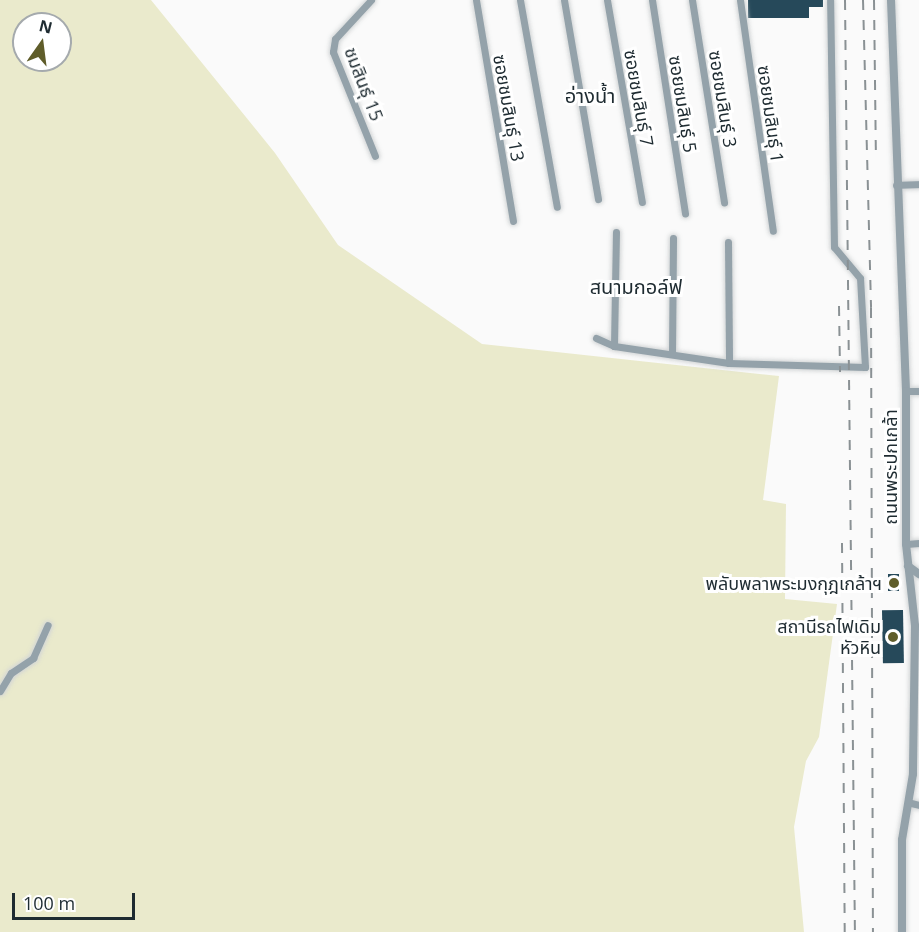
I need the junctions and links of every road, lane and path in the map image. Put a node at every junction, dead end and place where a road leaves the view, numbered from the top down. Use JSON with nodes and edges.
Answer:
{"nodes":[{"id":1,"x":371,"y":0,"type":"edge"},
{"id":2,"x":476,"y":0,"type":"edge"},
{"id":3,"x":520,"y":0,"type":"edge"},
{"id":4,"x":564,"y":0,"type":"edge"},
{"id":5,"x":607,"y":0,"type":"edge"},
{"id":6,"x":652,"y":0,"type":"edge"},
{"id":7,"x":692,"y":0,"type":"edge"},
{"id":8,"x":740,"y":0,"type":"edge"},
{"id":9,"x":830,"y":0,"type":"edge"},
{"id":10,"x":891,"y":0,"type":"edge"},
{"id":11,"x":375,"y":156,"type":"dead end"},
{"id":12,"x":919,"y":183,"type":"edge"},
{"id":13,"x":896,"y":185,"type":"junction"},
{"id":14,"x":598,"y":199,"type":"dead end"},
{"id":15,"x":642,"y":202,"type":"dead end"},
{"id":16,"x":724,"y":202,"type":"dead end"},
{"id":17,"x":557,"y":207,"type":"dead end"},
{"id":18,"x":685,"y":213,"type":"dead end"},
{"id":19,"x":513,"y":221,"type":"dead end"},
{"id":20,"x":773,"y":231,"type":"dead end"},
{"id":21,"x":616,"y":232,"type":"dead end"},
{"id":22,"x":673,"y":238,"type":"dead end"},
{"id":23,"x":728,"y":242,"type":"dead end"},
{"id":24,"x":596,"y":338,"type":"dead end"},
{"id":25,"x":614,"y":346,"type":"junction"},
{"id":26,"x":672,"y":354,"type":"junction"},
{"id":27,"x":729,"y":363,"type":"junction"},
{"id":28,"x":906,"y":391,"type":"junction"},
{"id":29,"x":919,"y":391,"type":"edge"},
{"id":30,"x":919,"y":543,"type":"edge"},
{"id":31,"x":906,"y":544,"type":"junction"},
{"id":32,"x":908,"y":567,"type":"junction"},
{"id":33,"x":919,"y":574,"type":"edge"},
{"id":34,"x":917,"y":622,"type":"edge"},
{"id":35,"x":48,"y":625,"type":"dead end"},
{"id":36,"x":917,"y":663,"type":"edge"},
{"id":37,"x":919,"y":687,"type":"edge"},
{"id":38,"x":0,"y":691,"type":"edge"},
{"id":39,"x":914,"y":695,"type":"junction"},
{"id":40,"x":915,"y":804,"type":"edge"},
{"id":41,"x":902,"y":932,"type":"edge"}],
"edges":[{"from":1,"to":11,"type":"street","name":"ชมสินธุ์ 15"},
{"from":2,"to":19,"type":"street","name":"ซอยชมสินธุ์ 13"},
{"from":3,"to":17,"type":"street"},
{"from":4,"to":14,"type":"street"},
{"from":5,"to":15,"type":"street","name":"ซอยชมสินธุ์ 7"},
{"from":6,"to":18,"type":"street","name":"ซอยชมสินธุ์ 5"},
{"from":7,"to":16,"type":"street","name":"ซอยชมสินธุ์ 3"},
{"from":8,"to":20,"type":"street","name":"ซอยชมสินธุ์ 1"},
{"from":9,"to":27,"type":"street"},
{"from":10,"to":13,"type":"street","name":"ถนนพระปกเกล้า"},
{"from":12,"to":13,"type":"street"},
{"from":13,"to":28,"type":"street","name":"ถนนพระปกเกล้า"},
{"from":21,"to":25,"type":"street"},
{"from":22,"to":26,"type":"street"},
{"from":23,"to":27,"type":"street"},
{"from":24,"to":25,"type":"street"},
{"from":25,"to":26,"type":"street"},
{"from":26,"to":27,"type":"street"},
{"from":28,"to":29,"type":"street"},
{"from":28,"to":31,"type":"street","name":"ถนนพระปกเกล้า"},
{"from":30,"to":31,"type":"street"},
{"from":31,"to":32,"type":"street","name":"ถนนพระปกเกล้า"},
{"from":32,"to":33,"type":"street"},
{"from":32,"to":34,"type":"street","name":"ถนนพระปกเกล้า"},
{"from":34,"to":36,"type":"street","name":"ถนนพระปกเกล้า"},
{"from":35,"to":38,"type":"street"},
{"from":36,"to":39,"type":"street","name":"ถนนพระปกเกล้า"},
{"from":37,"to":39,"type":"street"},
{"from":39,"to":40,"type":"street","name":"ถนนพระปกเกล้า"},
{"from":40,"to":41,"type":"street","name":"ถนนพระปกเกล้า"}]}
